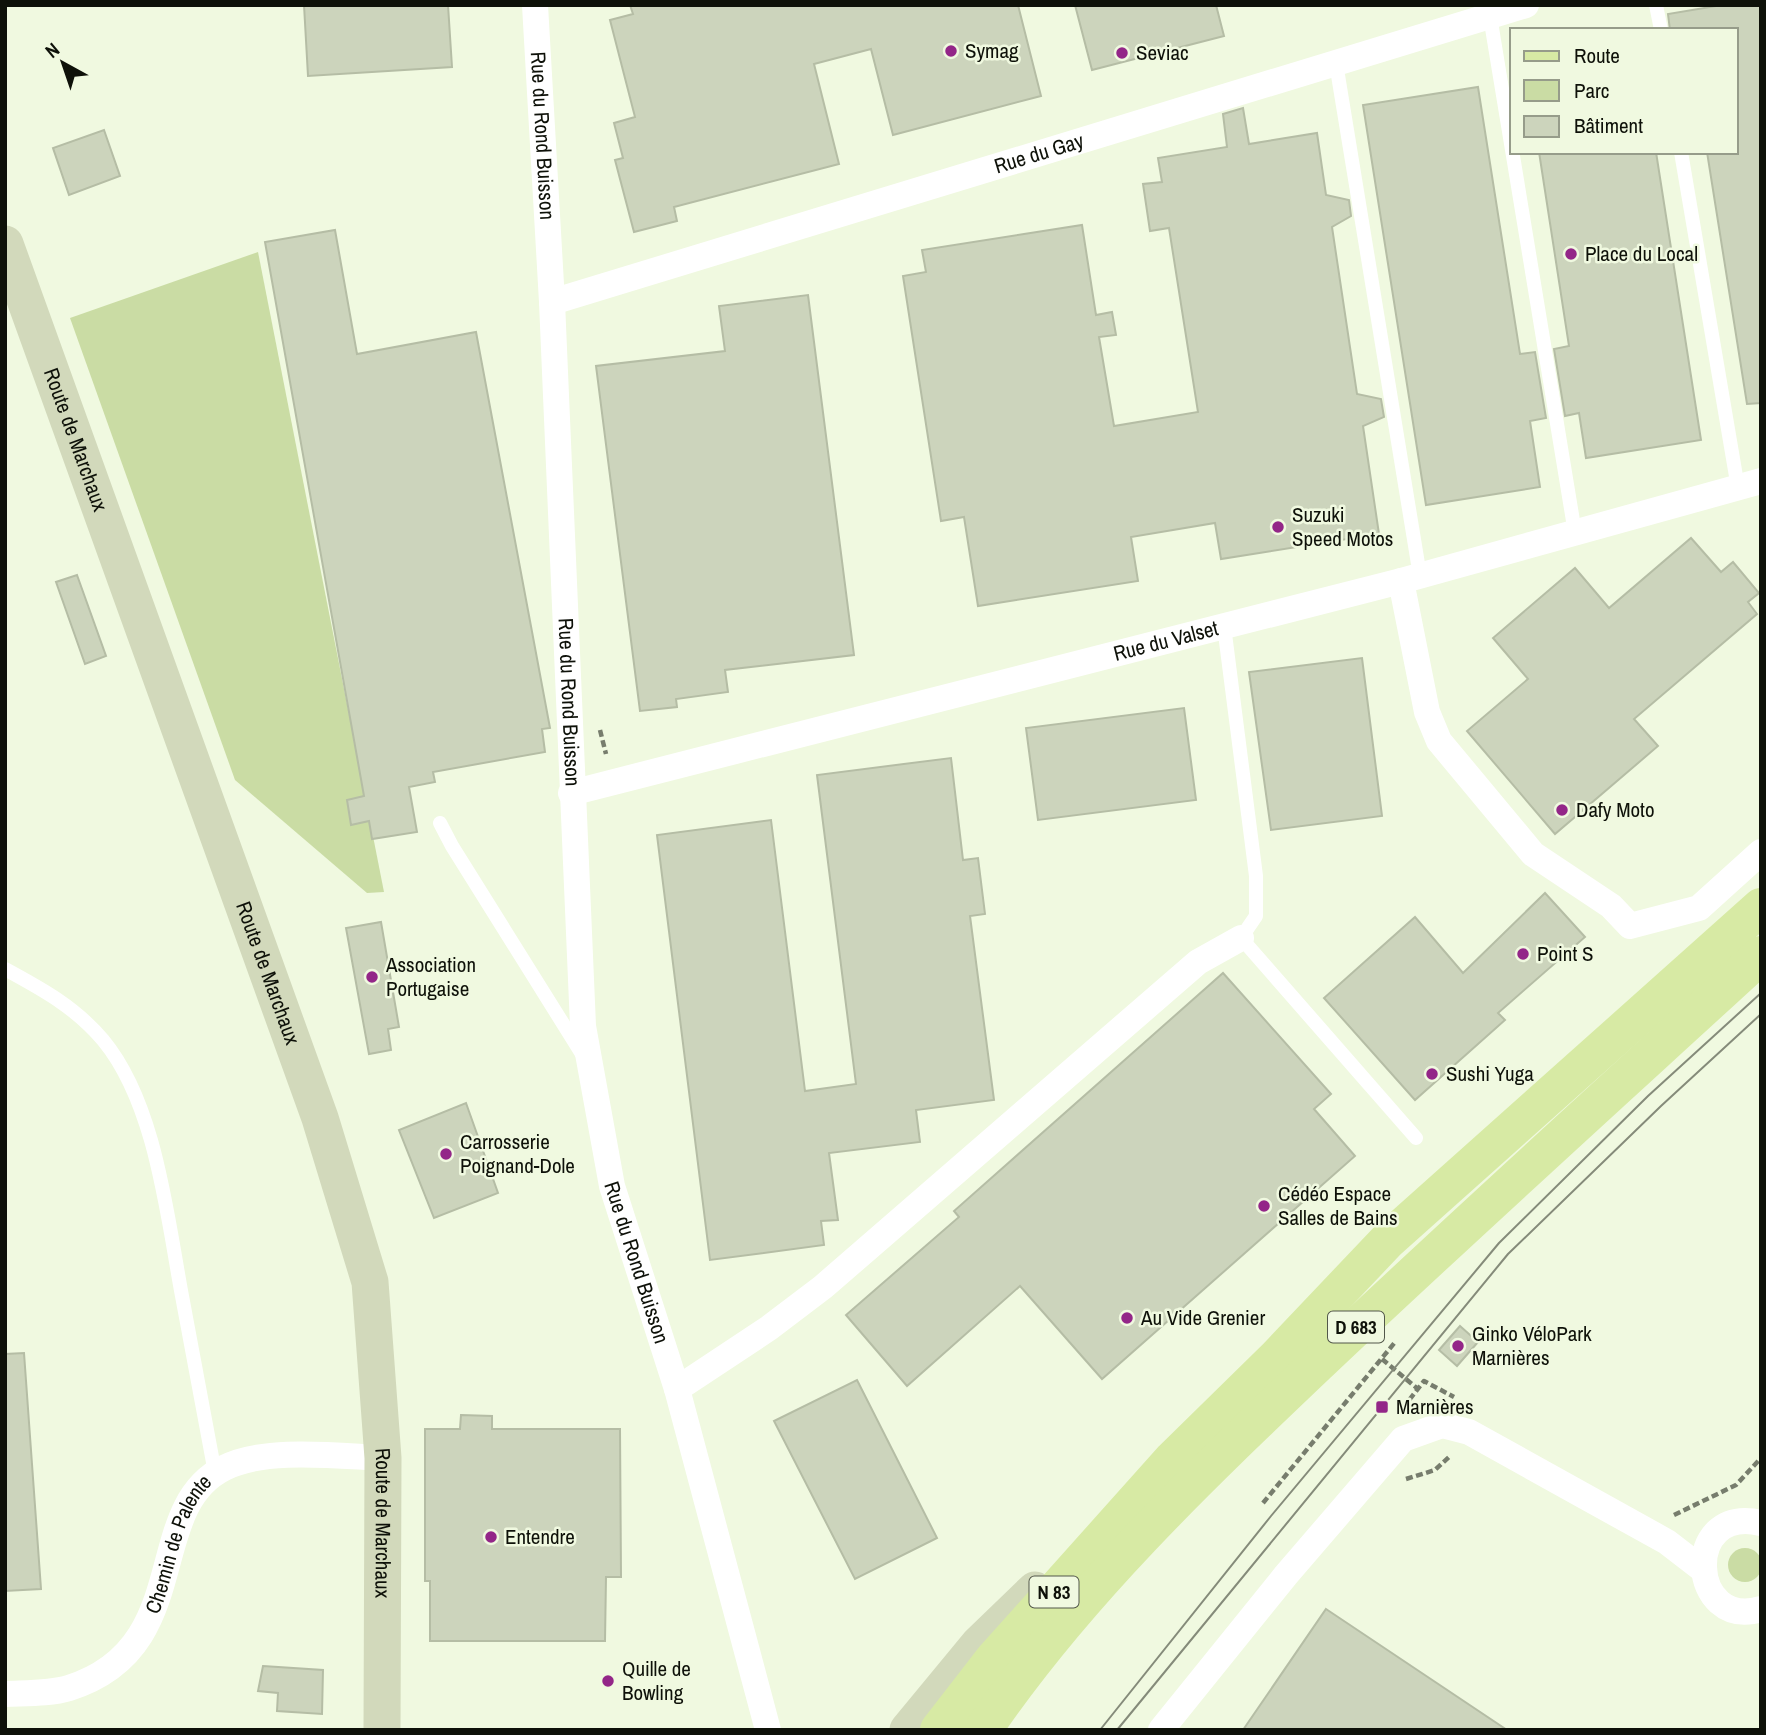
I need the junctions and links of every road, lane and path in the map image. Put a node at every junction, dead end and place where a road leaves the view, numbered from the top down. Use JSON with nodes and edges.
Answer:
{"nodes":[{"id":1,"x":535,"y":5,"type":"edge"},
{"id":2,"x":1526,"y":5,"type":"edge"},
{"id":3,"x":1656,"y":5,"type":"edge"},
{"id":4,"x":1490,"y":16,"type":"junction"},
{"id":5,"x":1661,"y":28,"type":"edge"},
{"id":6,"x":1336,"y":63,"type":"junction"},
{"id":7,"x":1510,"y":136,"type":"edge"},
{"id":8,"x":1513,"y":154,"type":"edge"},
{"id":9,"x":1681,"y":154,"type":"edge"},
{"id":10,"x":8,"y":262,"type":"edge"},
{"id":11,"x":552,"y":302,"type":"junction"},
{"id":12,"x":1749,"y":485,"type":"edge"},
{"id":13,"x":1576,"y":533,"type":"junction"},
{"id":14,"x":1410,"y":579,"type":"junction"},
{"id":15,"x":1224,"y":626,"type":"junction"},
{"id":16,"x":571,"y":793,"type":"junction"},
{"id":17,"x":440,"y":822,"type":"dead end"},
{"id":18,"x":1761,"y":852,"type":"edge"},
{"id":19,"x":1761,"y":907,"type":"edge"},
{"id":20,"x":1241,"y":938,"type":"junction"},
{"id":21,"x":1761,"y":955,"type":"edge"},
{"id":22,"x":5,"y":969,"type":"edge"},
{"id":23,"x":590,"y":1066,"type":"junction"},
{"id":24,"x":1416,"y":1138,"type":"dead end"},
{"id":25,"x":1396,"y":1341,"type":"dead end"},
{"id":26,"x":1381,"y":1359,"type":"junction"},
{"id":27,"x":677,"y":1389,"type":"junction"},
{"id":28,"x":1459,"y":1399,"type":"dead end"},
{"id":29,"x":383,"y":1458,"type":"junction"},
{"id":30,"x":1761,"y":1458,"type":"edge"},
{"id":31,"x":1173,"y":1460,"type":"junction"},
{"id":32,"x":215,"y":1474,"type":"junction"},
{"id":33,"x":1262,"y":1503,"type":"dead end"},
{"id":34,"x":1662,"y":1508,"type":"dead end"},
{"id":35,"x":1761,"y":1523,"type":"edge"},
{"id":36,"x":1702,"y":1569,"type":"junction"},
{"id":37,"x":1761,"y":1609,"type":"edge"},
{"id":38,"x":5,"y":1694,"type":"edge"},
{"id":39,"x":939,"y":1729,"type":"edge"},
{"id":40,"x":382,"y":1730,"type":"edge"},
{"id":41,"x":768,"y":1730,"type":"edge"},
{"id":42,"x":908,"y":1730,"type":"edge"},
{"id":43,"x":983,"y":1730,"type":"edge"},
{"id":44,"x":1161,"y":1730,"type":"edge"}],
"edges":[{"from":1,"to":11,"type":"street","name":"Rue du Rond Buisson"},
{"from":2,"to":4,"type":"street","name":"Rue du Gay"},
{"from":3,"to":5,"type":"lane"},
{"from":4,"to":6,"type":"street","name":"Rue du Gay"},
{"from":4,"to":7,"type":"lane"},
{"from":6,"to":11,"type":"street","name":"Rue du Gay"},
{"from":6,"to":14,"type":"lane"},
{"from":8,"to":13,"type":"lane"},
{"from":9,"to":12,"type":"lane"},
{"from":10,"to":29,"type":"main road","name":"Route de Marchaux"},
{"from":11,"to":16,"type":"street","name":"Rue du Rond Buisson"},
{"from":12,"to":13,"type":"street","name":"Rue du Valset"},
{"from":13,"to":14,"type":"street","name":"Rue du Valset"},
{"from":14,"to":15,"type":"street","name":"Rue du Valset"},
{"from":14,"to":18,"type":"street"},
{"from":15,"to":16,"type":"street","name":"Rue du Valset"},
{"from":15,"to":20,"type":"lane"},
{"from":16,"to":23,"type":"street","name":"Rue du Rond Buisson"},
{"from":17,"to":23,"type":"lane"},
{"from":19,"to":31,"type":"main road","number":"D 683"},
{"from":20,"to":24,"type":"lane"},
{"from":20,"to":27,"type":"street"},
{"from":21,"to":43,"type":"main road","number":"D 683"},
{"from":22,"to":32,"type":"lane"},
{"from":23,"to":27,"type":"street","name":"Rue du Rond Buisson"},
{"from":25,"to":26,"type":"path"},
{"from":26,"to":28,"type":"path"},
{"from":26,"to":33,"type":"path"},
{"from":27,"to":41,"type":"street","name":"Rue du Rond Buisson"},
{"from":29,"to":32,"type":"street","name":"Chemin de Palente"},
{"from":29,"to":40,"type":"main road","name":"Route de Marchaux"},
{"from":30,"to":34,"type":"path"},
{"from":31,"to":39,"type":"main road","number":"N 83"},
{"from":31,"to":42,"type":"main road","number":"D 683"},
{"from":32,"to":38,"type":"street","name":"Chemin de Palente"},
{"from":35,"to":36,"type":"street"},
{"from":36,"to":37,"type":"street"},
{"from":36,"to":44,"type":"street"}]}
